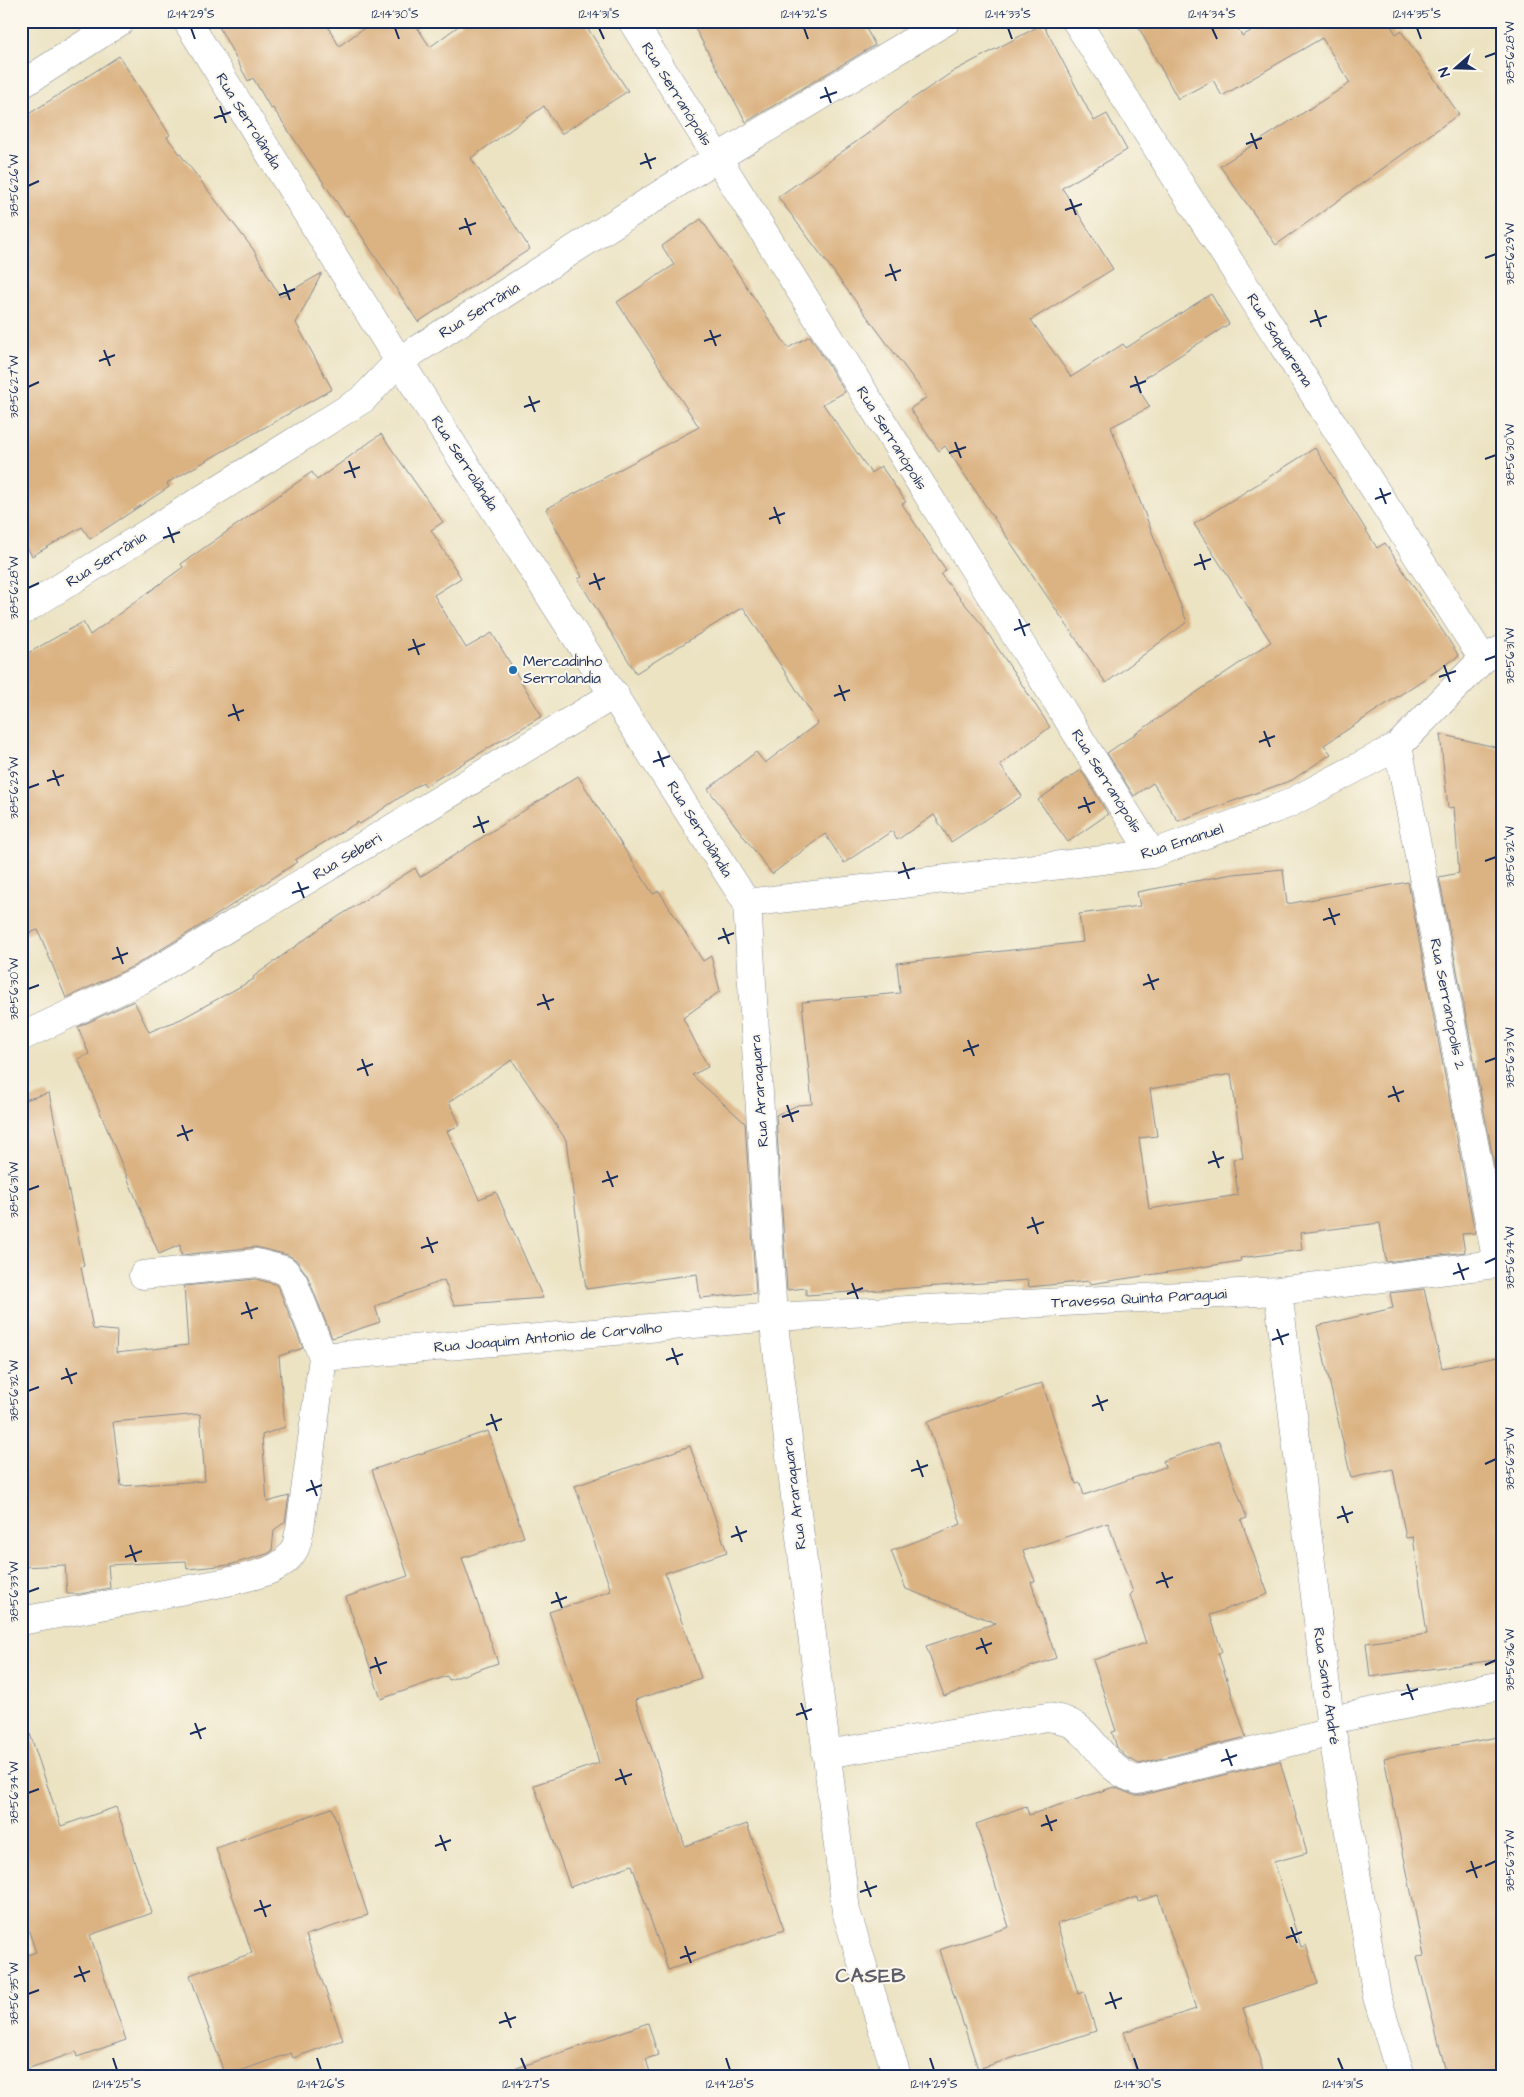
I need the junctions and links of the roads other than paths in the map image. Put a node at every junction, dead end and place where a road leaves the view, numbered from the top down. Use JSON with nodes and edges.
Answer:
{"nodes":[{"id":1,"x":122,"y":21,"type":"edge"},
{"id":2,"x":187,"y":21,"type":"edge"},
{"id":3,"x":632,"y":21,"type":"edge"},
{"id":4,"x":946,"y":21,"type":"edge"},
{"id":5,"x":1076,"y":21,"type":"edge"},
{"id":6,"x":21,"y":85,"type":"edge"},
{"id":7,"x":717,"y":158,"type":"junction"},
{"id":8,"x":399,"y":361,"type":"junction"},
{"id":9,"x":21,"y":612,"type":"edge"},
{"id":10,"x":1493,"y":654,"type":"edge"},
{"id":11,"x":615,"y":694,"type":"junction"},
{"id":12,"x":1398,"y":746,"type":"junction"},
{"id":13,"x":1152,"y":854,"type":"junction"},
{"id":14,"x":747,"y":903,"type":"junction"},
{"id":15,"x":21,"y":1037,"type":"edge"},
{"id":16,"x":1500,"y":1263,"type":"edge"},
{"id":17,"x":144,"y":1275,"type":"dead end"},
{"id":18,"x":1278,"y":1291,"type":"junction"},
{"id":19,"x":773,"y":1317,"type":"junction"},
{"id":20,"x":323,"y":1357,"type":"junction"},
{"id":21,"x":21,"y":1621,"type":"edge"},
{"id":22,"x":1503,"y":1685,"type":"edge"},
{"id":23,"x":1331,"y":1726,"type":"junction"},
{"id":24,"x":826,"y":1754,"type":"junction"},
{"id":25,"x":897,"y":2076,"type":"edge"},
{"id":26,"x":1401,"y":2076,"type":"edge"}],
"edges":[{"from":1,"to":6,"type":"street"},
{"from":2,"to":8,"type":"street","name":"Rua Serrolândia"},
{"from":3,"to":7,"type":"street","name":"Rua Serranópolis"},
{"from":4,"to":7,"type":"street","name":"Rua Serrânia"},
{"from":5,"to":10,"type":"street","name":"Rua Saquarema"},
{"from":7,"to":8,"type":"street","name":"Rua Serrânia"},
{"from":7,"to":13,"type":"street","name":"Rua Serranópolis"},
{"from":8,"to":9,"type":"street","name":"Rua Serrânia"},
{"from":8,"to":11,"type":"street","name":"Rua Serrolândia"},
{"from":10,"to":12,"type":"street","name":"Rua Emanuel"},
{"from":11,"to":14,"type":"street","name":"Rua Serrolândia"},
{"from":11,"to":15,"type":"street","name":"Rua Seberi"},
{"from":12,"to":13,"type":"street","name":"Rua Emanuel"},
{"from":12,"to":16,"type":"street","name":"Rua Serranópolis 2"},
{"from":13,"to":14,"type":"street","name":"Rua Emanuel"},
{"from":14,"to":19,"type":"street","name":"Rua Araraquara"},
{"from":16,"to":18,"type":"street","name":"Travessa Quinta Paraguai"},
{"from":17,"to":20,"type":"street"},
{"from":18,"to":19,"type":"street","name":"Travessa Quinta Paraguai"},
{"from":18,"to":23,"type":"street","name":"Rua Santo André"},
{"from":19,"to":20,"type":"street","name":"Rua Joaquim Antonio de Carvalho"},
{"from":19,"to":24,"type":"street","name":"Rua Araraquara"},
{"from":20,"to":21,"type":"street"},
{"from":22,"to":23,"type":"street"},
{"from":23,"to":24,"type":"street"},
{"from":23,"to":26,"type":"street","name":"Rua Santo André"},
{"from":24,"to":25,"type":"street","name":"Rua Araraquara"}]}
